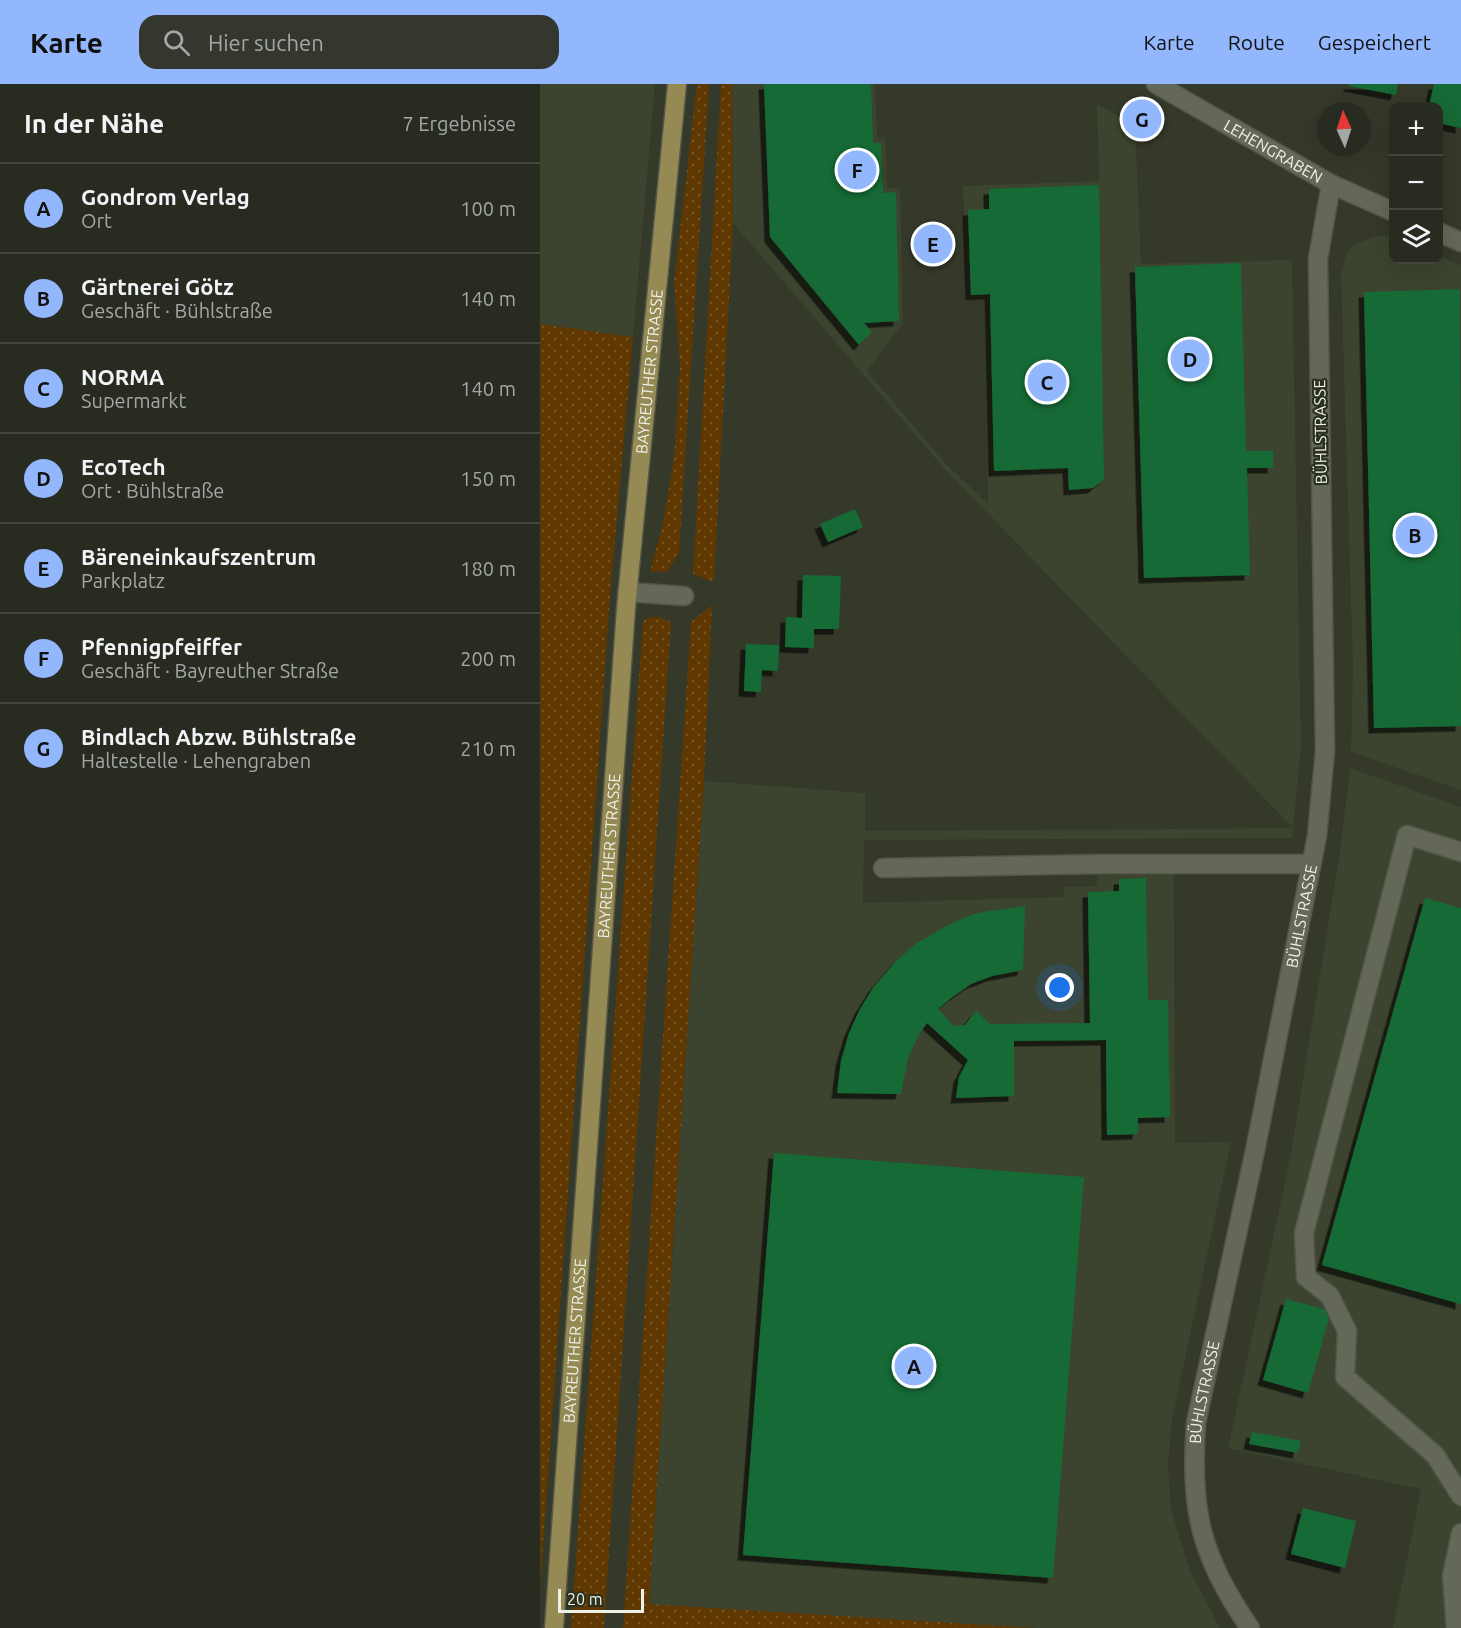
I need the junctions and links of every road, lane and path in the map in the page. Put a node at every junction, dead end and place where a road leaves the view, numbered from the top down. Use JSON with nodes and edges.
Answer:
{"nodes":[{"id":1,"x":677,"y":84,"type":"edge"},
{"id":2,"x":1156,"y":84,"type":"edge"},
{"id":3,"x":1331,"y":184,"type":"junction"},
{"id":4,"x":1390,"y":210,"type":"edge"},
{"id":5,"x":1443,"y":234,"type":"edge"},
{"id":6,"x":1461,"y":242,"type":"edge"},
{"id":7,"x":627,"y":592,"type":"junction"},
{"id":8,"x":684,"y":596,"type":"dead end"},
{"id":9,"x":1461,"y":852,"type":"edge"},
{"id":10,"x":1311,"y":864,"type":"junction"},
{"id":11,"x":883,"y":868,"type":"dead end"},
{"id":12,"x":1461,"y":1496,"type":"edge"},
{"id":13,"x":1461,"y":1533,"type":"edge"},
{"id":14,"x":554,"y":1628,"type":"edge"},
{"id":15,"x":1250,"y":1628,"type":"edge"},
{"id":16,"x":1456,"y":1628,"type":"edge"}],
"edges":[{"from":1,"to":7,"type":"main road","name":"BAYREUTHER STRASSE"},
{"from":2,"to":3,"type":"street","name":"LEHENGRABEN"},
{"from":3,"to":4,"type":"street","name":"LEHENGRABEN"},
{"from":3,"to":10,"type":"street","name":"BÜHLSTRASSE"},
{"from":5,"to":6,"type":"street"},
{"from":7,"to":8,"type":"street"},
{"from":7,"to":14,"type":"main road","name":"BAYREUTHER STRASSE"},
{"from":9,"to":12,"type":"street"},
{"from":10,"to":11,"type":"street"},
{"from":10,"to":15,"type":"street","name":"BÜHLSTRASSE"},
{"from":13,"to":16,"type":"street"}]}
